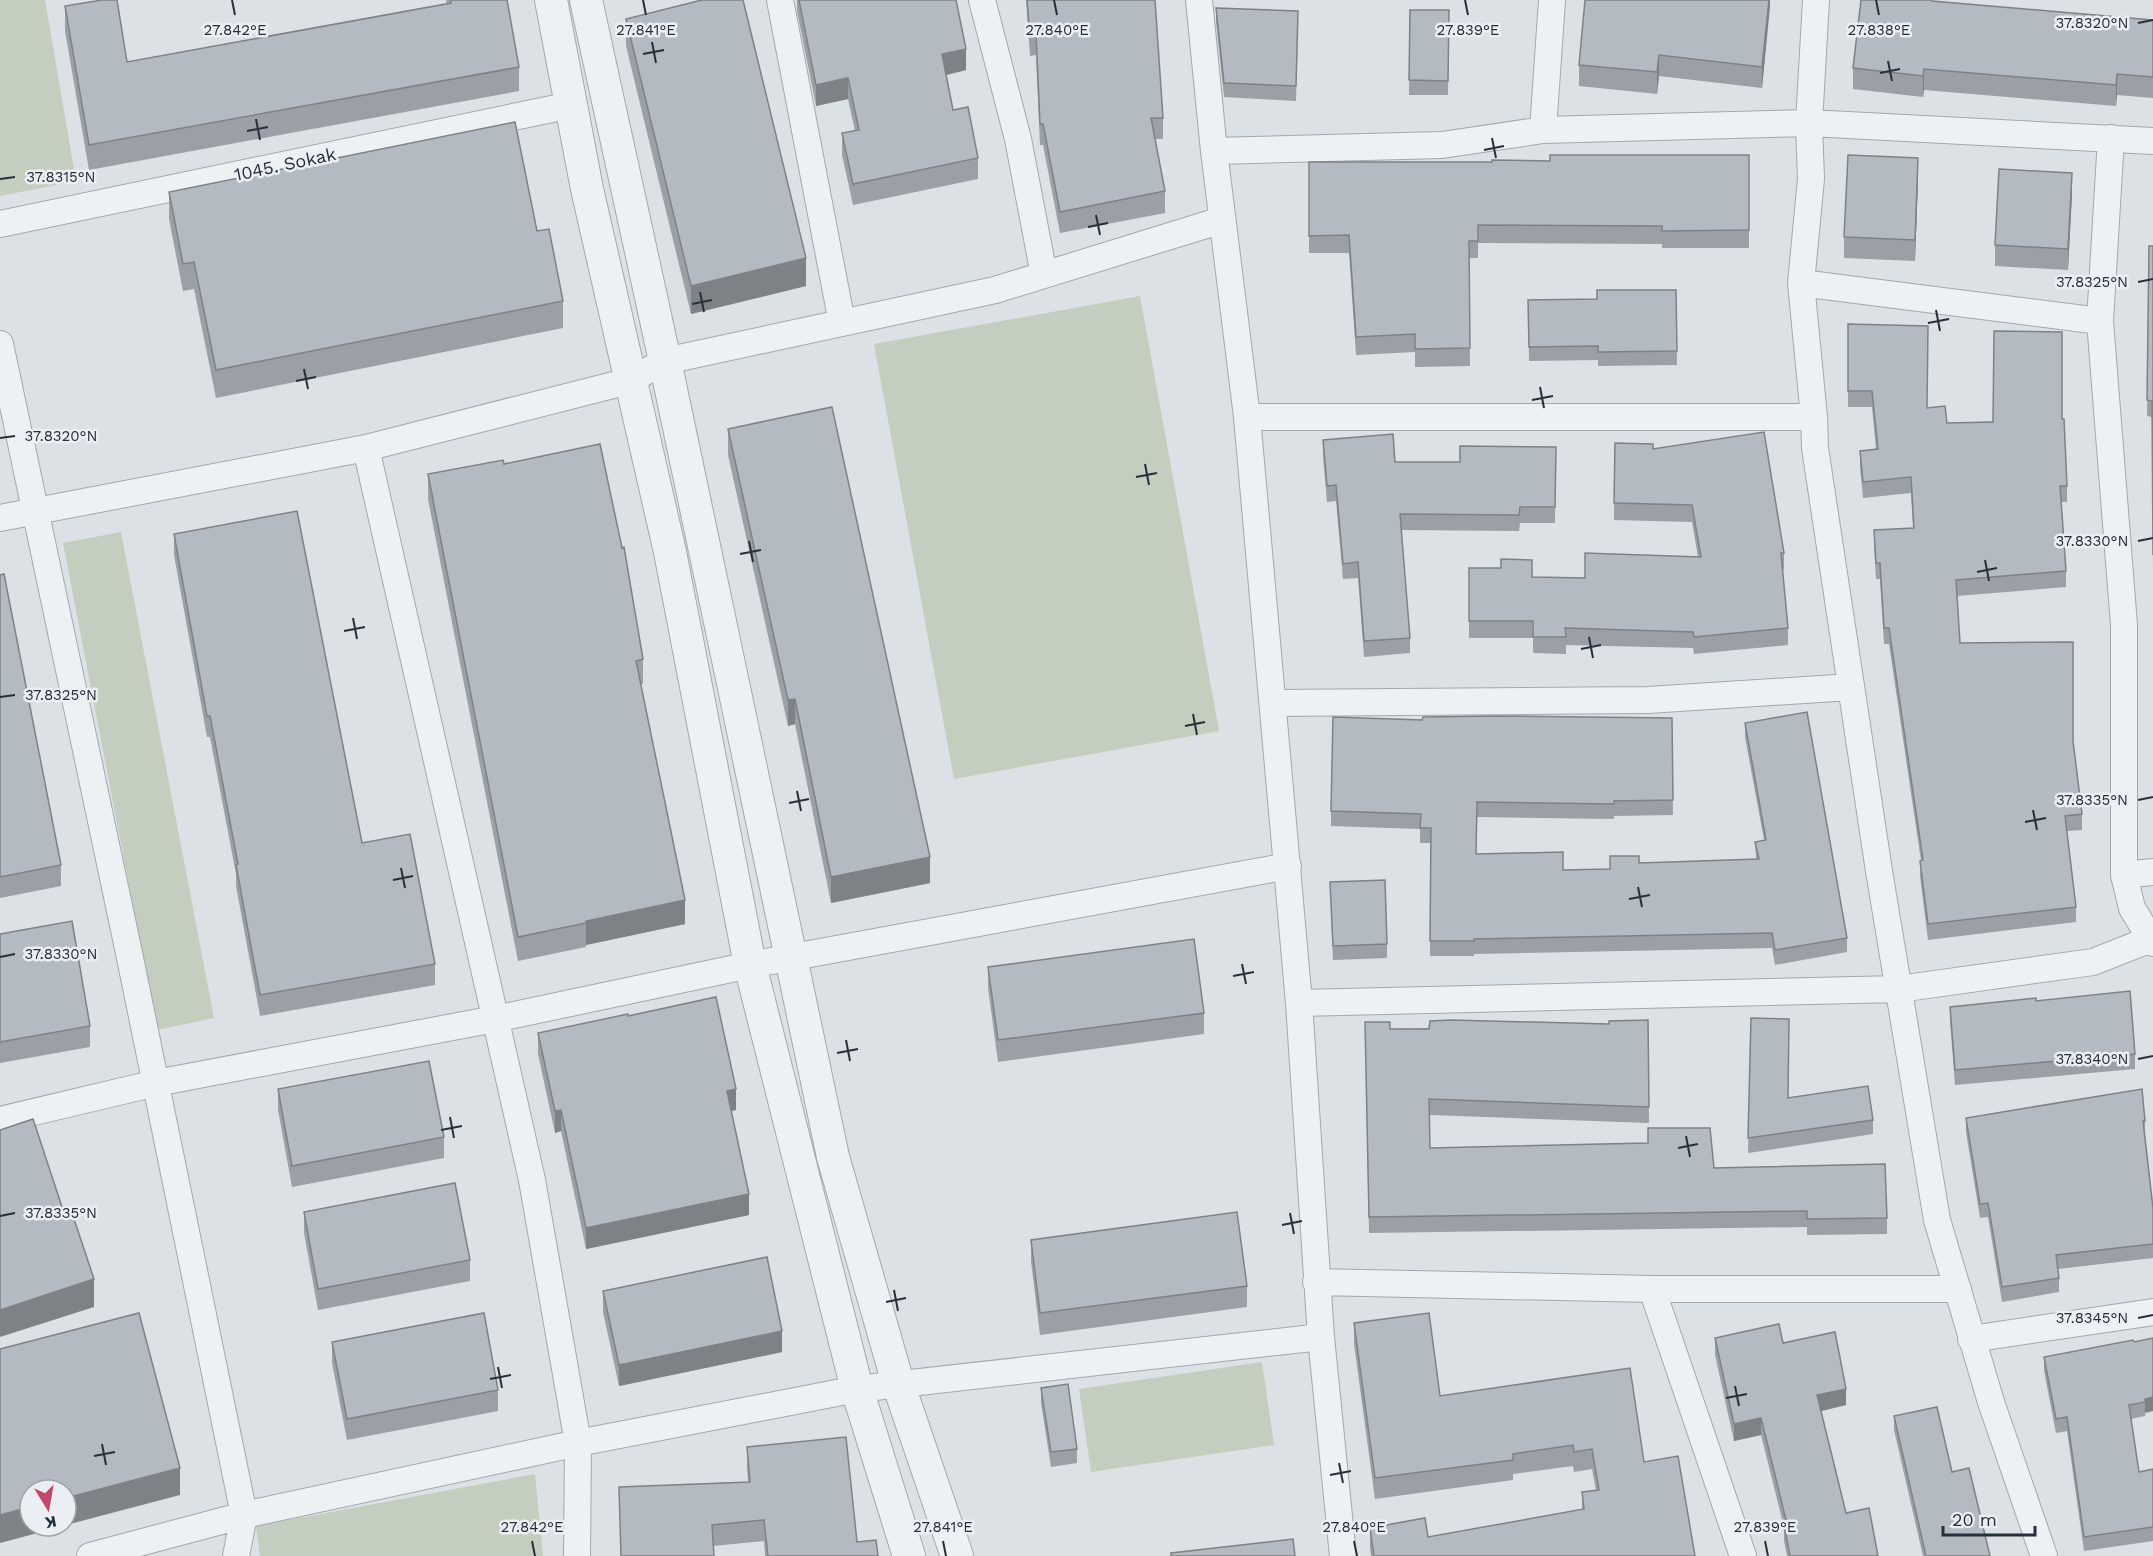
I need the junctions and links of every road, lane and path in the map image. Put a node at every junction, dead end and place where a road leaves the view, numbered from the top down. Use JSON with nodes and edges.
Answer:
{"nodes":[{"id":1,"x":550,"y":0,"type":"edge"},
{"id":2,"x":586,"y":0,"type":"edge"},
{"id":3,"x":780,"y":0,"type":"edge"},
{"id":4,"x":982,"y":0,"type":"edge"},
{"id":5,"x":1199,"y":0,"type":"edge"},
{"id":6,"x":1551,"y":0,"type":"edge"},
{"id":7,"x":1816,"y":0,"type":"edge"},
{"id":8,"x":571,"y":105,"type":"junction"},
{"id":9,"x":1809,"y":123,"type":"junction"},
{"id":10,"x":1544,"y":130,"type":"junction"},
{"id":11,"x":2111,"y":138,"type":"junction"},
{"id":12,"x":2153,"y":141,"type":"edge"},
{"id":13,"x":1214,"y":151,"type":"junction"},
{"id":14,"x":1222,"y":220,"type":"junction"},
{"id":15,"x":0,"y":224,"type":"edge"},
{"id":16,"x":1044,"y":275,"type":"junction"},
{"id":17,"x":1801,"y":283,"type":"junction"},
{"id":18,"x":2100,"y":321,"type":"junction"},
{"id":19,"x":842,"y":323,"type":"junction"},
{"id":20,"x":0,"y":344,"type":"edge"},
{"id":21,"x":665,"y":361,"type":"junction"},
{"id":22,"x":629,"y":381,"type":"junction"},
{"id":23,"x":1247,"y":417,"type":"junction"},
{"id":24,"x":1814,"y":417,"type":"junction"},
{"id":25,"x":366,"y":448,"type":"junction"},
{"id":26,"x":34,"y":511,"type":"junction"},
{"id":27,"x":0,"y":518,"type":"edge"},
{"id":28,"x":1851,"y":687,"type":"junction"},
{"id":29,"x":1273,"y":704,"type":"junction"},
{"id":30,"x":1287,"y":866,"type":"junction"},
{"id":31,"x":2153,"y":872,"type":"edge"},
{"id":32,"x":2124,"y":875,"type":"junction"},
{"id":33,"x":2152,"y":941,"type":"edge"},
{"id":34,"x":791,"y":957,"type":"junction"},
{"id":35,"x":750,"y":965,"type":"junction"},
{"id":36,"x":1899,"y":990,"type":"junction"},
{"id":37,"x":1299,"y":1003,"type":"junction"},
{"id":38,"x":495,"y":1019,"type":"junction"},
{"id":39,"x":156,"y":1083,"type":"junction"},
{"id":40,"x":0,"y":1120,"type":"edge"},
{"id":41,"x":1316,"y":1282,"type":"junction"},
{"id":42,"x":1652,"y":1289,"type":"junction"},
{"id":43,"x":1958,"y":1289,"type":"junction"},
{"id":44,"x":2153,"y":1312,"type":"edge"},
{"id":45,"x":1321,"y":1337,"type":"junction"},
{"id":46,"x":1971,"y":1339,"type":"junction"},
{"id":47,"x":898,"y":1383,"type":"junction"},
{"id":48,"x":857,"y":1389,"type":"junction"},
{"id":49,"x":578,"y":1443,"type":"junction"},
{"id":50,"x":244,"y":1515,"type":"junction"},
{"id":51,"x":90,"y":1556,"type":"edge"},
{"id":52,"x":236,"y":1556,"type":"edge"},
{"id":53,"x":578,"y":1556,"type":"edge"},
{"id":54,"x":909,"y":1556,"type":"edge"},
{"id":55,"x":957,"y":1556,"type":"edge"},
{"id":56,"x":1343,"y":1556,"type":"edge"},
{"id":57,"x":1743,"y":1556,"type":"edge"},
{"id":58,"x":2044,"y":1556,"type":"edge"}],
"edges":[{"from":1,"to":8,"type":"street"},
{"from":2,"to":21,"type":"street"},
{"from":3,"to":19,"type":"street"},
{"from":4,"to":16,"type":"street"},
{"from":5,"to":13,"type":"street"},
{"from":6,"to":10,"type":"street"},
{"from":7,"to":9,"type":"street"},
{"from":8,"to":15,"type":"street","name":"1045. Sokak"},
{"from":8,"to":22,"type":"street"},
{"from":9,"to":10,"type":"street"},
{"from":9,"to":11,"type":"street"},
{"from":9,"to":17,"type":"street"},
{"from":10,"to":13,"type":"street"},
{"from":11,"to":12,"type":"street"},
{"from":11,"to":18,"type":"street"},
{"from":13,"to":14,"type":"street"},
{"from":14,"to":16,"type":"street"},
{"from":14,"to":23,"type":"street"},
{"from":16,"to":19,"type":"street"},
{"from":17,"to":18,"type":"street"},
{"from":17,"to":24,"type":"street"},
{"from":18,"to":32,"type":"street"},
{"from":19,"to":21,"type":"street"},
{"from":20,"to":26,"type":"street"},
{"from":21,"to":22,"type":"street"},
{"from":21,"to":34,"type":"street"},
{"from":22,"to":25,"type":"street"},
{"from":22,"to":35,"type":"street"},
{"from":23,"to":24,"type":"street"},
{"from":23,"to":29,"type":"street"},
{"from":24,"to":28,"type":"street"},
{"from":25,"to":26,"type":"street"},
{"from":25,"to":38,"type":"street"},
{"from":26,"to":27,"type":"street"},
{"from":26,"to":39,"type":"street"},
{"from":28,"to":29,"type":"street"},
{"from":28,"to":36,"type":"street"},
{"from":29,"to":30,"type":"street"},
{"from":30,"to":34,"type":"street"},
{"from":30,"to":37,"type":"street"},
{"from":31,"to":32,"type":"street"},
{"from":32,"to":33,"type":"street"},
{"from":33,"to":36,"type":"street"},
{"from":34,"to":35,"type":"street"},
{"from":34,"to":47,"type":"street"},
{"from":35,"to":38,"type":"street"},
{"from":35,"to":48,"type":"street"},
{"from":36,"to":37,"type":"street"},
{"from":36,"to":43,"type":"street"},
{"from":37,"to":41,"type":"street"},
{"from":38,"to":39,"type":"street"},
{"from":38,"to":49,"type":"street"},
{"from":39,"to":40,"type":"street"},
{"from":39,"to":50,"type":"street"},
{"from":41,"to":42,"type":"street"},
{"from":41,"to":45,"type":"street"},
{"from":42,"to":43,"type":"street"},
{"from":42,"to":57,"type":"street"},
{"from":43,"to":46,"type":"street"},
{"from":44,"to":46,"type":"street"},
{"from":45,"to":47,"type":"street"},
{"from":45,"to":56,"type":"street"},
{"from":46,"to":58,"type":"street"},
{"from":47,"to":48,"type":"street"},
{"from":47,"to":55,"type":"street"},
{"from":48,"to":49,"type":"street"},
{"from":48,"to":54,"type":"street"},
{"from":49,"to":50,"type":"street"},
{"from":49,"to":53,"type":"street"},
{"from":50,"to":51,"type":"street"},
{"from":50,"to":52,"type":"street"}]}
